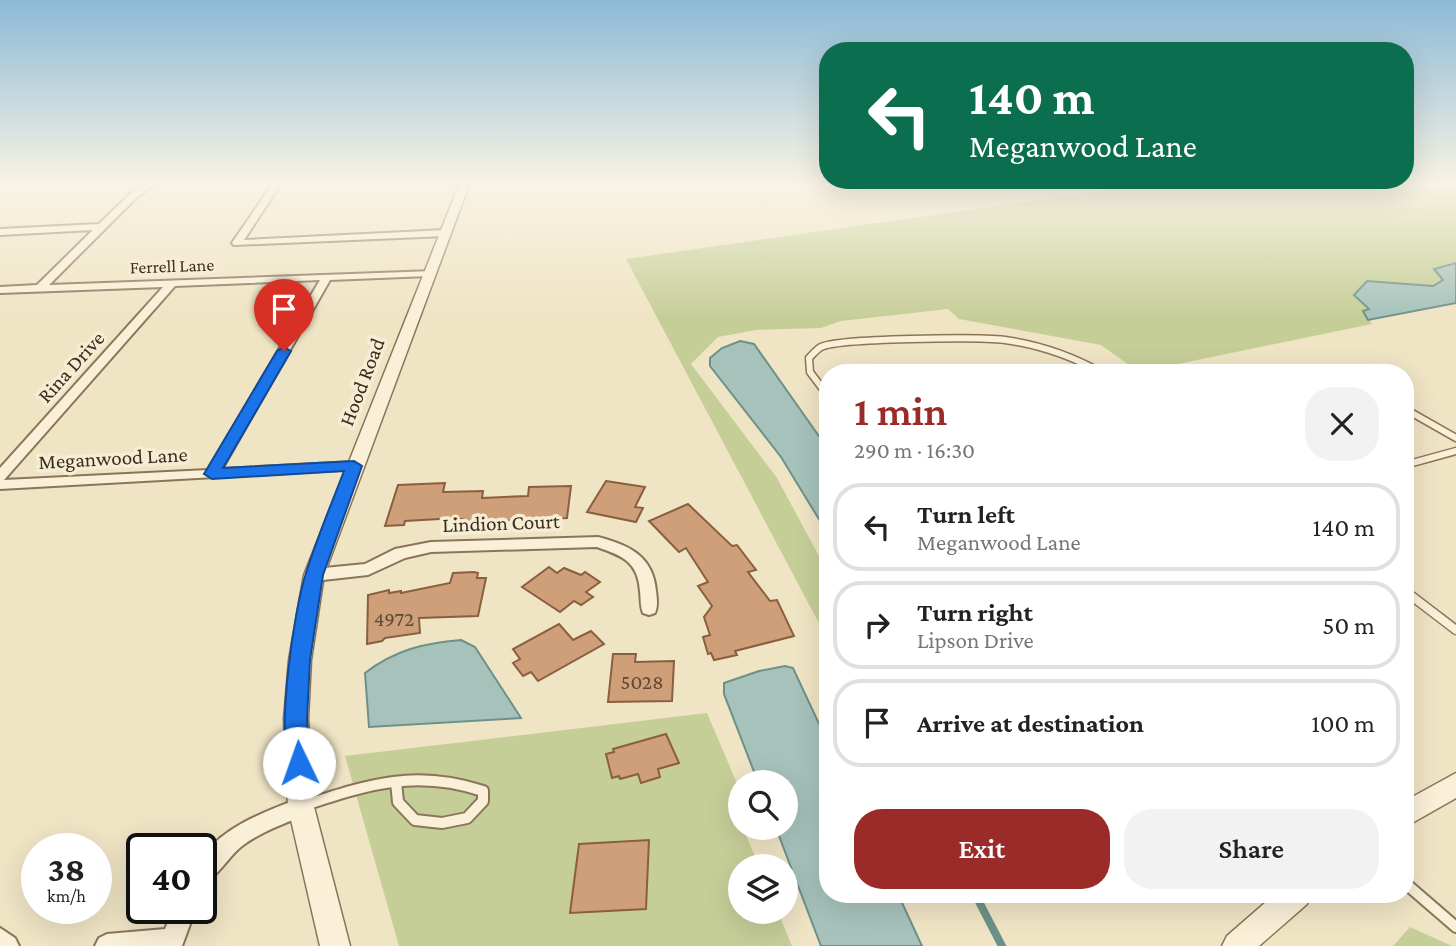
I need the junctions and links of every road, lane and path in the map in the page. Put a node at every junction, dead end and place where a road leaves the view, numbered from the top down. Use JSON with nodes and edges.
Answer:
{"nodes":[{"id":1,"x":58,"y":229,"type":"edge"},
{"id":2,"x":99,"y":229,"type":"edge"},
{"id":3,"x":246,"y":229,"type":"edge"},
{"id":4,"x":447,"y":229,"type":"edge"},
{"id":5,"x":0,"y":232,"type":"edge"},
{"id":6,"x":445,"y":233,"type":"junction"},
{"id":7,"x":429,"y":273,"type":"junction"},
{"id":8,"x":327,"y":277,"type":"junction"},
{"id":9,"x":172,"y":283,"type":"junction"},
{"id":10,"x":38,"y":289,"type":"junction"},
{"id":11,"x":0,"y":290,"type":"edge"},
{"id":12,"x":1086,"y":364,"type":"edge"},
{"id":13,"x":819,"y":384,"type":"edge"},
{"id":14,"x":1414,"y":414,"type":"edge"},
{"id":15,"x":1456,"y":438,"type":"edge"},
{"id":16,"x":1456,"y":451,"type":"edge"},
{"id":17,"x":1414,"y":463,"type":"edge"},
{"id":18,"x":354,"y":466,"type":"junction"},
{"id":19,"x":212,"y":474,"type":"junction"},
{"id":20,"x":0,"y":477,"type":"edge"},
{"id":21,"x":0,"y":485,"type":"edge"},
{"id":22,"x":314,"y":575,"type":"junction"},
{"id":23,"x":1414,"y":598,"type":"edge"},
{"id":24,"x":649,"y":609,"type":"dead end"},
{"id":25,"x":1456,"y":630,"type":"edge"},
{"id":26,"x":396,"y":782,"type":"junction"},
{"id":27,"x":1456,"y":784,"type":"edge"},
{"id":28,"x":301,"y":807,"type":"junction"},
{"id":29,"x":1414,"y":810,"type":"edge"},
{"id":30,"x":217,"y":853,"type":"edge"},
{"id":31,"x":1414,"y":891,"type":"edge"},
{"id":32,"x":1287,"y":903,"type":"edge"},
{"id":33,"x":179,"y":924,"type":"edge"},
{"id":34,"x":1456,"y":927,"type":"edge"},
{"id":35,"x":0,"y":940,"type":"edge"},
{"id":36,"x":171,"y":943,"type":"edge"},
{"id":37,"x":7,"y":946,"type":"edge"},
{"id":38,"x":107,"y":946,"type":"edge"},
{"id":39,"x":335,"y":946,"type":"edge"},
{"id":40,"x":1237,"y":946,"type":"edge"}],
"edges":[{"from":1,"to":5,"type":"street"},
{"from":2,"to":10,"type":"street"},
{"from":3,"to":6,"type":"street"},
{"from":4,"to":6,"type":"street","name":"Hood Road"},
{"from":6,"to":7,"type":"street","name":"Hood Road"},
{"from":7,"to":8,"type":"street","name":"Ferrell Lane"},
{"from":7,"to":18,"type":"street","name":"Hood Road"},
{"from":8,"to":9,"type":"street","name":"Ferrell Lane"},
{"from":8,"to":19,"type":"street"},
{"from":9,"to":10,"type":"street","name":"Ferrell Lane"},
{"from":9,"to":20,"type":"street","name":"Rina Drive"},
{"from":10,"to":11,"type":"street","name":"Ferrell Lane"},
{"from":12,"to":13,"type":"lane"},
{"from":14,"to":15,"type":"lane"},
{"from":16,"to":17,"type":"lane"},
{"from":18,"to":19,"type":"street","name":"Meganwood Lane"},
{"from":18,"to":22,"type":"street","name":"Hood Road"},
{"from":19,"to":21,"type":"street","name":"Meganwood Lane"},
{"from":22,"to":24,"type":"street","name":"Lindion Court"},
{"from":22,"to":28,"type":"street","name":"Hood Road"},
{"from":23,"to":25,"type":"lane"},
{"from":26,"to":26,"type":"lane"},
{"from":26,"to":28,"type":"lane"},
{"from":27,"to":29,"type":"street"},
{"from":28,"to":30,"type":"street"},
{"from":28,"to":39,"type":"street","name":"Hood Road"},
{"from":31,"to":34,"type":"lane"},
{"from":32,"to":40,"type":"street"},
{"from":33,"to":36,"type":"street"},
{"from":35,"to":37,"type":"street"},
{"from":36,"to":38,"type":"street"}]}
